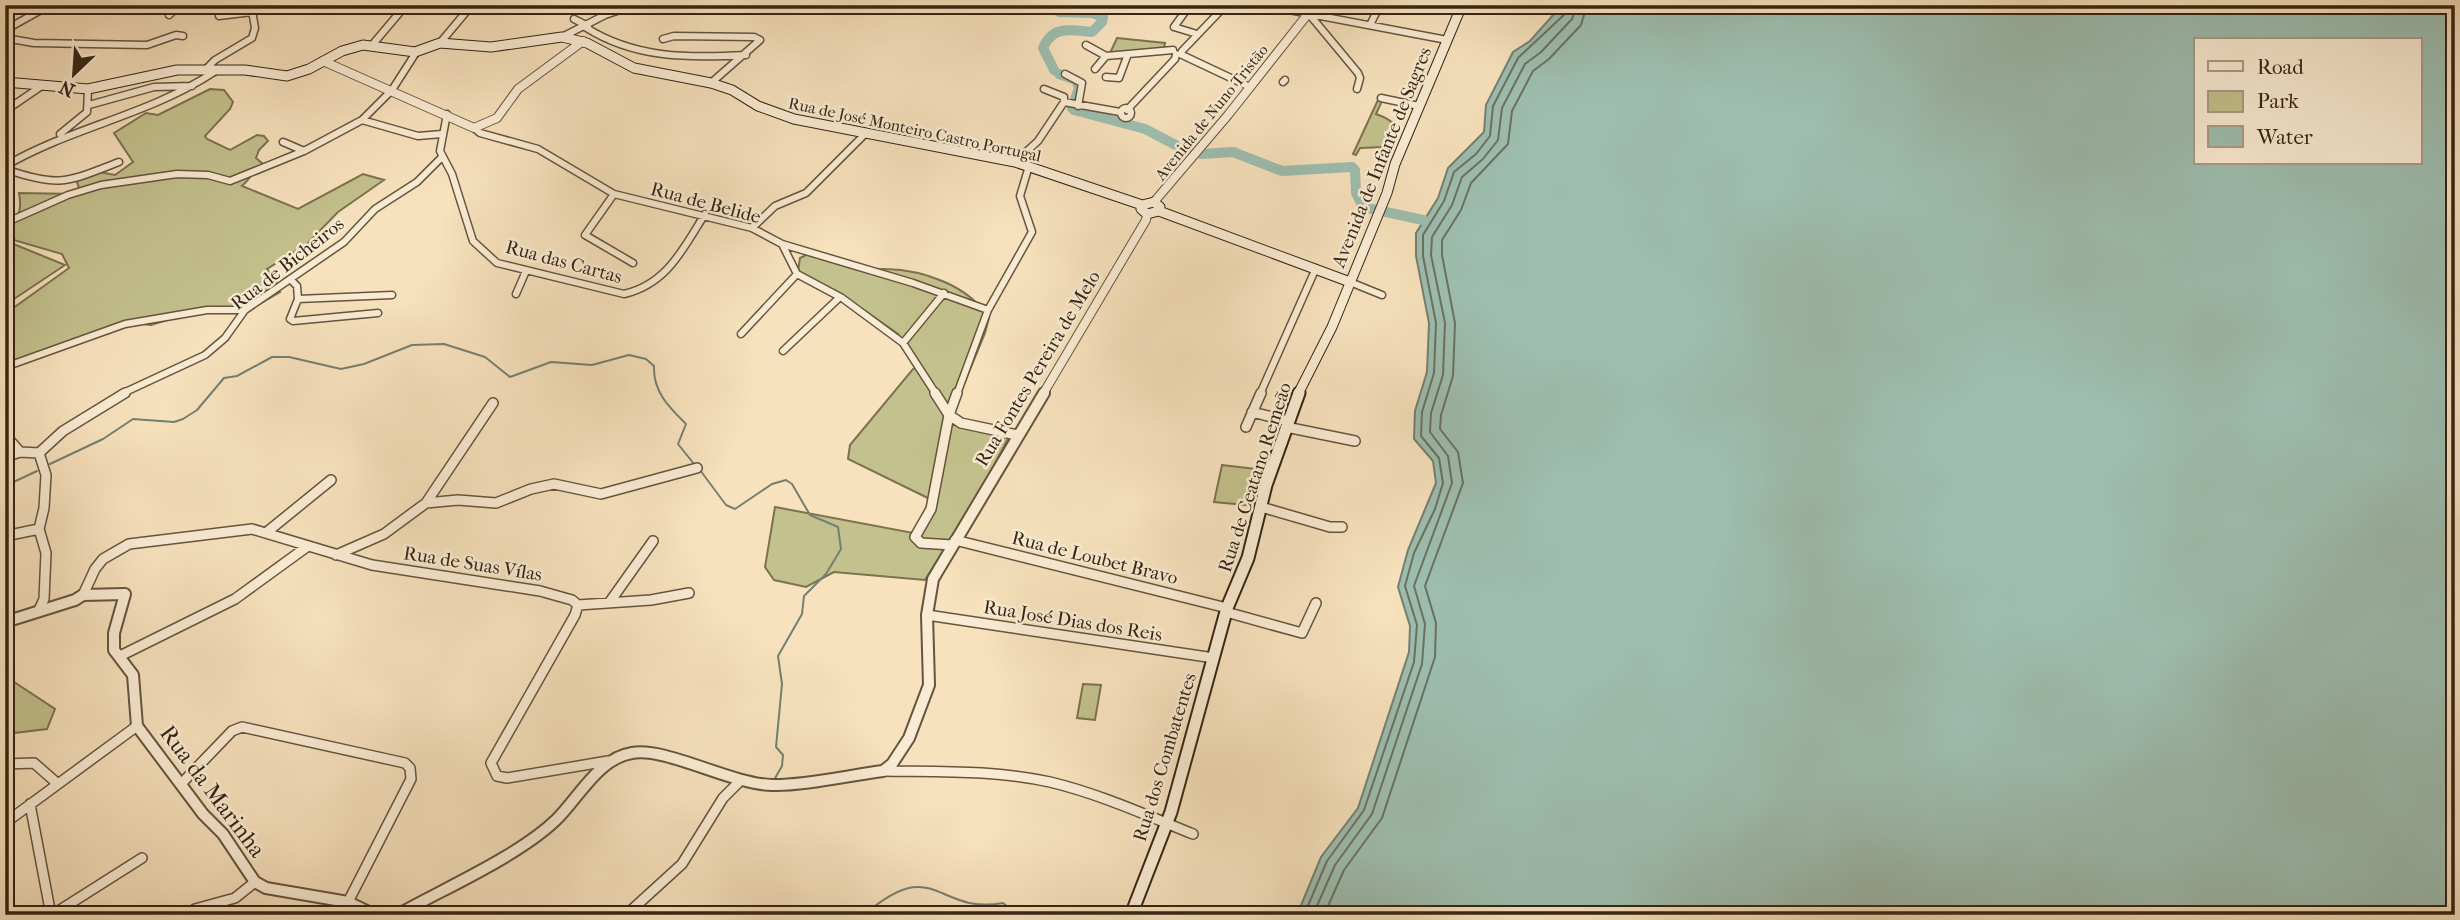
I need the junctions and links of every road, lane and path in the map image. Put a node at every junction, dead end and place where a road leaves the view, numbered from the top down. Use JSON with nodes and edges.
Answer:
{"nodes":[{"id":1,"x":50,"y":5,"type":"edge"},
{"id":2,"x":180,"y":5,"type":"edge"},
{"id":3,"x":406,"y":5,"type":"edge"},
{"id":4,"x":476,"y":5,"type":"edge"},
{"id":5,"x":612,"y":5,"type":"edge"},
{"id":6,"x":635,"y":5,"type":"edge"},
{"id":7,"x":1190,"y":5,"type":"edge"},
{"id":8,"x":1220,"y":5,"type":"edge"},
{"id":9,"x":1226,"y":5,"type":"edge"},
{"id":10,"x":1262,"y":5,"type":"edge"},
{"id":11,"x":1303,"y":5,"type":"edge"},
{"id":12,"x":1315,"y":5,"type":"edge"},
{"id":13,"x":1380,"y":5,"type":"edge"},
{"id":14,"x":1462,"y":5,"type":"edge"},
{"id":15,"x":251,"y":9,"type":"edge"},
{"id":16,"x":1309,"y":14,"type":"junction"},
{"id":17,"x":169,"y":15,"type":"dead end"},
{"id":18,"x":605,"y":15,"type":"junction"},
{"id":19,"x":219,"y":16,"type":"dead end"},
{"id":20,"x":574,"y":19,"type":"dead end"},
{"id":21,"x":1370,"y":25,"type":"junction"},
{"id":22,"x":587,"y":26,"type":"junction"},
{"id":23,"x":5,"y":30,"type":"edge"},
{"id":24,"x":1195,"y":34,"type":"junction"},
{"id":25,"x":183,"y":36,"type":"dead end"},
{"id":26,"x":562,"y":37,"type":"junction"},
{"id":27,"x":5,"y":38,"type":"edge"},
{"id":28,"x":663,"y":39,"type":"dead end"},
{"id":29,"x":1447,"y":40,"type":"junction"},
{"id":30,"x":583,"y":41,"type":"junction"},
{"id":31,"x":440,"y":43,"type":"junction"},
{"id":32,"x":373,"y":44,"type":"junction"},
{"id":33,"x":1086,"y":46,"type":"dead end"},
{"id":34,"x":417,"y":51,"type":"junction"},
{"id":35,"x":1178,"y":52,"type":"junction"},
{"id":36,"x":1128,"y":54,"type":"junction"},
{"id":37,"x":746,"y":55,"type":"junction"},
{"id":38,"x":1106,"y":56,"type":"junction"},
{"id":39,"x":323,"y":61,"type":"junction"},
{"id":40,"x":1095,"y":69,"type":"dead end"},
{"id":41,"x":204,"y":71,"type":"junction"},
{"id":42,"x":214,"y":72,"type":"junction"},
{"id":43,"x":1065,"y":74,"type":"dead end"},
{"id":44,"x":1105,"y":77,"type":"dead end"},
{"id":45,"x":5,"y":82,"type":"edge"},
{"id":46,"x":711,"y":83,"type":"junction"},
{"id":47,"x":43,"y":85,"type":"junction"},
{"id":48,"x":192,"y":86,"type":"junction"},
{"id":49,"x":1251,"y":87,"type":"junction"},
{"id":50,"x":88,"y":89,"type":"junction"},
{"id":51,"x":1044,"y":89,"type":"dead end"},
{"id":52,"x":1357,"y":89,"type":"dead end"},
{"id":53,"x":392,"y":90,"type":"junction"},
{"id":54,"x":1381,"y":98,"type":"dead end"},
{"id":55,"x":1072,"y":104,"type":"junction"},
{"id":56,"x":89,"y":105,"type":"junction"},
{"id":57,"x":1416,"y":105,"type":"junction"},
{"id":58,"x":5,"y":111,"type":"edge"},
{"id":59,"x":447,"y":114,"type":"junction"},
{"id":60,"x":362,"y":120,"type":"junction"},
{"id":61,"x":474,"y":128,"type":"junction"},
{"id":62,"x":866,"y":132,"type":"junction"},
{"id":63,"x":442,"y":134,"type":"junction"},
{"id":64,"x":59,"y":137,"type":"junction"},
{"id":65,"x":283,"y":142,"type":"dead end"},
{"id":66,"x":304,"y":151,"type":"junction"},
{"id":67,"x":442,"y":157,"type":"junction"},
{"id":68,"x":118,"y":162,"type":"dead end"},
{"id":69,"x":1015,"y":162,"type":"junction"},
{"id":70,"x":1029,"y":166,"type":"junction"},
{"id":71,"x":5,"y":168,"type":"edge"},
{"id":72,"x":70,"y":181,"type":"junction"},
{"id":73,"x":83,"y":190,"type":"junction"},
{"id":74,"x":614,"y":194,"type":"junction"},
{"id":75,"x":1156,"y":207,"type":"junction"},
{"id":76,"x":1145,"y":210,"type":"junction"},
{"id":77,"x":705,"y":214,"type":"junction"},
{"id":78,"x":5,"y":223,"type":"edge"},
{"id":79,"x":752,"y":228,"type":"junction"},
{"id":80,"x":782,"y":244,"type":"junction"},
{"id":81,"x":634,"y":263,"type":"dead end"},
{"id":82,"x":1316,"y":268,"type":"junction"},
{"id":83,"x":527,"y":271,"type":"junction"},
{"id":84,"x":797,"y":274,"type":"junction"},
{"id":85,"x":291,"y":280,"type":"junction"},
{"id":86,"x":1350,"y":282,"type":"junction"},
{"id":87,"x":944,"y":293,"type":"junction"},
{"id":88,"x":516,"y":294,"type":"dead end"},
{"id":89,"x":392,"y":295,"type":"dead end"},
{"id":90,"x":1382,"y":295,"type":"dead end"},
{"id":91,"x":840,"y":297,"type":"junction"},
{"id":92,"x":298,"y":299,"type":"junction"},
{"id":93,"x":245,"y":310,"type":"junction"},
{"id":94,"x":988,"y":310,"type":"junction"},
{"id":95,"x":379,"y":313,"type":"dead end"},
{"id":96,"x":741,"y":334,"type":"dead end"},
{"id":97,"x":903,"y":343,"type":"junction"},
{"id":98,"x":783,"y":351,"type":"dead end"},
{"id":99,"x":5,"y":367,"type":"edge"},
{"id":100,"x":493,"y":402,"type":"dead end"},
{"id":101,"x":1252,"y":412,"type":"junction"},
{"id":102,"x":949,"y":415,"type":"junction"},
{"id":103,"x":1287,"y":424,"type":"junction"},
{"id":104,"x":1246,"y":427,"type":"dead end"},
{"id":105,"x":5,"y":435,"type":"edge"},
{"id":106,"x":1017,"y":435,"type":"junction"},
{"id":107,"x":1355,"y":441,"type":"dead end"},
{"id":108,"x":20,"y":452,"type":"junction"},
{"id":109,"x":39,"y":453,"type":"junction"},
{"id":110,"x":5,"y":457,"type":"edge"},
{"id":111,"x":697,"y":468,"type":"dead end"},
{"id":112,"x":331,"y":480,"type":"dead end"},
{"id":113,"x":426,"y":503,"type":"junction"},
{"id":114,"x":1261,"y":507,"type":"junction"},
{"id":115,"x":1342,"y":527,"type":"dead end"},
{"id":116,"x":39,"y":529,"type":"junction"},
{"id":117,"x":267,"y":532,"type":"junction"},
{"id":118,"x":5,"y":536,"type":"edge"},
{"id":119,"x":653,"y":541,"type":"dead end"},
{"id":120,"x":954,"y":542,"type":"junction"},
{"id":121,"x":308,"y":546,"type":"junction"},
{"id":122,"x":336,"y":555,"type":"junction"},
{"id":123,"x":689,"y":593,"type":"dead end"},
{"id":124,"x":83,"y":595,"type":"junction"},
{"id":125,"x":609,"y":603,"type":"junction"},
{"id":126,"x":1316,"y":603,"type":"dead end"},
{"id":127,"x":578,"y":605,"type":"junction"},
{"id":128,"x":39,"y":610,"type":"junction"},
{"id":129,"x":1226,"y":610,"type":"junction"},
{"id":130,"x":927,"y":615,"type":"junction"},
{"id":131,"x":5,"y":622,"type":"edge"},
{"id":132,"x":120,"y":656,"type":"junction"},
{"id":133,"x":1214,"y":659,"type":"junction"},
{"id":134,"x":137,"y":726,"type":"junction"},
{"id":135,"x":610,"y":761,"type":"junction"},
{"id":136,"x":5,"y":764,"type":"edge"},
{"id":137,"x":883,"y":771,"type":"junction"},
{"id":138,"x":727,"y":776,"type":"junction"},
{"id":139,"x":741,"y":780,"type":"junction"},
{"id":140,"x":58,"y":783,"type":"junction"},
{"id":141,"x":181,"y":784,"type":"junction"},
{"id":142,"x":728,"y":789,"type":"junction"},
{"id":143,"x":30,"y":804,"type":"junction"},
{"id":144,"x":5,"y":823,"type":"edge"},
{"id":145,"x":1167,"y":824,"type":"junction"},
{"id":146,"x":1193,"y":834,"type":"dead end"},
{"id":147,"x":142,"y":858,"type":"dead end"},
{"id":148,"x":255,"y":882,"type":"junction"},
{"id":149,"x":348,"y":902,"type":"junction"},
{"id":150,"x":51,"y":915,"type":"edge"},
{"id":151,"x":186,"y":915,"type":"edge"},
{"id":152,"x":375,"y":915,"type":"edge"},
{"id":153,"x":397,"y":915,"type":"edge"},
{"id":154,"x":626,"y":915,"type":"edge"},
{"id":155,"x":1131,"y":915,"type":"edge"}],
"edges":[{"from":1,"to":23,"type":"street"},
{"from":2,"to":17,"type":"street"},
{"from":3,"to":32,"type":"street"},
{"from":4,"to":31,"type":"street"},
{"from":5,"to":18,"type":"street"},
{"from":6,"to":18,"type":"street"},
{"from":7,"to":24,"type":"street"},
{"from":8,"to":24,"type":"street"},
{"from":9,"to":24,"type":"street"},
{"from":10,"to":16,"type":"street"},
{"from":11,"to":16,"type":"street"},
{"from":12,"to":16,"type":"street","name":"Avenida de Nuno Tristão"},
{"from":13,"to":21,"type":"street"},
{"from":14,"to":29,"type":"main road","name":"Avenida de Infante de Sagres"},
{"from":15,"to":19,"type":"street"},
{"from":15,"to":41,"type":"street"},
{"from":16,"to":21,"type":"street"},
{"from":16,"to":49,"type":"street","name":"Avenida de Nuno Tristão"},
{"from":16,"to":52,"type":"street"},
{"from":18,"to":22,"type":"street"},
{"from":20,"to":22,"type":"street"},
{"from":21,"to":29,"type":"street"},
{"from":22,"to":26,"type":"street"},
{"from":22,"to":37,"type":"street"},
{"from":24,"to":35,"type":"street"},
{"from":25,"to":27,"type":"street"},
{"from":26,"to":30,"type":"main road","name":"Rua de José Monteiro Castro Portugal"},
{"from":26,"to":31,"type":"main road","name":"Rua de José Monteiro Castro Portugal"},
{"from":28,"to":37,"type":"street"},
{"from":29,"to":57,"type":"main road","name":"Avenida de Infante de Sagres"},
{"from":30,"to":46,"type":"main road","name":"Rua de José Monteiro Castro Portugal"},
{"from":30,"to":61,"type":"street"},
{"from":31,"to":34,"type":"main road"},
{"from":32,"to":34,"type":"main road"},
{"from":32,"to":39,"type":"main road"},
{"from":33,"to":38,"type":"street"},
{"from":34,"to":53,"type":"street"},
{"from":35,"to":36,"type":"street"},
{"from":35,"to":49,"type":"street"},
{"from":35,"to":55,"type":"street"},
{"from":36,"to":38,"type":"street"},
{"from":36,"to":44,"type":"street"},
{"from":37,"to":46,"type":"street"},
{"from":38,"to":40,"type":"street"},
{"from":39,"to":42,"type":"main road"},
{"from":39,"to":53,"type":"street"},
{"from":41,"to":42,"type":"main road"},
{"from":41,"to":50,"type":"main road"},
{"from":42,"to":48,"type":"street"},
{"from":43,"to":55,"type":"street"},
{"from":45,"to":47,"type":"main road"},
{"from":46,"to":62,"type":"main road","name":"Rua de José Monteiro Castro Portugal"},
{"from":47,"to":50,"type":"main road"},
{"from":47,"to":58,"type":"street"},
{"from":48,"to":56,"type":"street"},
{"from":48,"to":64,"type":"street"},
{"from":49,"to":75,"type":"street","name":"Avenida de Nuno Tristão"},
{"from":50,"to":56,"type":"street"},
{"from":51,"to":55,"type":"street"},
{"from":53,"to":59,"type":"street"},
{"from":53,"to":60,"type":"street"},
{"from":54,"to":57,"type":"street"},
{"from":55,"to":69,"type":"street"},
{"from":56,"to":64,"type":"street"},
{"from":57,"to":86,"type":"main road","name":"Avenida de Infante de Sagres"},
{"from":59,"to":61,"type":"street"},
{"from":59,"to":63,"type":"street"},
{"from":60,"to":63,"type":"street"},
{"from":60,"to":66,"type":"street"},
{"from":61,"to":74,"type":"street","name":"Rua de Belide"},
{"from":62,"to":69,"type":"main road","name":"Rua de José Monteiro Castro Portugal"},
{"from":62,"to":79,"type":"street"},
{"from":63,"to":67,"type":"street"},
{"from":64,"to":71,"type":"street"},
{"from":65,"to":66,"type":"street"},
{"from":66,"to":73,"type":"street"},
{"from":67,"to":83,"type":"street","name":"Rua das Cartas"},
{"from":67,"to":85,"type":"street","name":"Rua de Bicheiros"},
{"from":68,"to":72,"type":"street"},
{"from":69,"to":70,"type":"main road","name":"Rua de José Monteiro Castro Portugal"},
{"from":70,"to":76,"type":"main road","name":"Rua de José Monteiro Castro Portugal"},
{"from":70,"to":94,"type":"street"},
{"from":71,"to":72,"type":"street"},
{"from":72,"to":73,"type":"street"},
{"from":73,"to":78,"type":"street"},
{"from":74,"to":77,"type":"street","name":"Rua de Belide"},
{"from":74,"to":81,"type":"street"},
{"from":75,"to":76,"type":"main road"},
{"from":75,"to":82,"type":"main road"},
{"from":76,"to":106,"type":"street","name":"Rua Fontes Pereira de Melo"},
{"from":77,"to":79,"type":"street","name":"Rua de Belide"},
{"from":77,"to":83,"type":"street","name":"Rua das Cartas"},
{"from":79,"to":80,"type":"street","name":"Rua de Belide"},
{"from":80,"to":84,"type":"street"},
{"from":80,"to":87,"type":"street","name":"Rua de Belide"},
{"from":82,"to":86,"type":"main road"},
{"from":82,"to":101,"type":"street"},
{"from":83,"to":88,"type":"street"},
{"from":84,"to":91,"type":"street"},
{"from":84,"to":96,"type":"street"},
{"from":85,"to":92,"type":"street"},
{"from":85,"to":93,"type":"street","name":"Rua de Bicheiros"},
{"from":86,"to":90,"type":"street"},
{"from":86,"to":103,"type":"main road","name":"Rua de Ceatano Remeão"},
{"from":87,"to":94,"type":"street","name":"Rua de Belide"},
{"from":87,"to":97,"type":"street"},
{"from":89,"to":92,"type":"street"},
{"from":91,"to":97,"type":"street"},
{"from":91,"to":98,"type":"street"},
{"from":92,"to":95,"type":"street"},
{"from":93,"to":99,"type":"street"},
{"from":93,"to":109,"type":"street","name":"Rua de Bicheiros"},
{"from":94,"to":102,"type":"street"},
{"from":97,"to":102,"type":"street"},
{"from":100,"to":113,"type":"street"},
{"from":101,"to":103,"type":"street"},
{"from":101,"to":104,"type":"street"},
{"from":102,"to":106,"type":"street"},
{"from":102,"to":120,"type":"street","name":"Rua de Loubet Bravo"},
{"from":103,"to":107,"type":"street"},
{"from":103,"to":114,"type":"main road","name":"Rua de Ceatano Remeão"},
{"from":105,"to":108,"type":"street"},
{"from":106,"to":120,"type":"street","name":"Rua Fontes Pereira de Melo"},
{"from":108,"to":109,"type":"street"},
{"from":108,"to":110,"type":"street"},
{"from":109,"to":116,"type":"street"},
{"from":111,"to":113,"type":"street"},
{"from":112,"to":117,"type":"street"},
{"from":113,"to":122,"type":"street"},
{"from":114,"to":115,"type":"street"},
{"from":114,"to":129,"type":"main road","name":"Rua de Ceatano Remeão"},
{"from":116,"to":118,"type":"street"},
{"from":116,"to":128,"type":"street"},
{"from":117,"to":121,"type":"street","name":"Rua de Suas Vílas"},
{"from":117,"to":124,"type":"street","name":"Rua de Suas Vílas"},
{"from":119,"to":125,"type":"street"},
{"from":120,"to":129,"type":"street","name":"Rua de Loubet Bravo"},
{"from":120,"to":130,"type":"street","name":"Rua Fontes Pereira de Melo"},
{"from":121,"to":122,"type":"street","name":"Rua de Suas Vílas"},
{"from":121,"to":132,"type":"street"},
{"from":122,"to":127,"type":"street","name":"Rua de Suas Vílas"},
{"from":123,"to":125,"type":"street"},
{"from":124,"to":128,"type":"street"},
{"from":124,"to":132,"type":"street"},
{"from":125,"to":127,"type":"street"},
{"from":126,"to":129,"type":"street","name":"Rua de Loubet Bravo"},
{"from":127,"to":135,"type":"street"},
{"from":128,"to":131,"type":"street"},
{"from":129,"to":133,"type":"main road","name":"Rua dos Combatentes"},
{"from":130,"to":133,"type":"street","name":"Rua José Dias dos Reis"},
{"from":130,"to":137,"type":"street","name":"Rua Fontes Pereira de Melo"},
{"from":132,"to":134,"type":"street"},
{"from":133,"to":145,"type":"main road","name":"Rua dos Combatentes"},
{"from":134,"to":140,"type":"street"},
{"from":134,"to":141,"type":"street","name":"Rua da Marinha"},
{"from":135,"to":138,"type":"street"},
{"from":135,"to":153,"type":"street"},
{"from":136,"to":140,"type":"street"},
{"from":137,"to":139,"type":"street"},
{"from":137,"to":145,"type":"street"},
{"from":138,"to":139,"type":"street"},
{"from":138,"to":142,"type":"street"},
{"from":139,"to":142,"type":"street"},
{"from":140,"to":143,"type":"street"},
{"from":141,"to":148,"type":"street","name":"Rua da Marinha"},
{"from":141,"to":149,"type":"street"},
{"from":142,"to":154,"type":"street"},
{"from":143,"to":144,"type":"street"},
{"from":143,"to":150,"type":"street"},
{"from":145,"to":146,"type":"street"},
{"from":145,"to":155,"type":"main road","name":"Rua dos Combatentes"},
{"from":147,"to":150,"type":"street"},
{"from":148,"to":149,"type":"street","name":"Rua da Marinha"},
{"from":148,"to":151,"type":"street"},
{"from":149,"to":152,"type":"street","name":"Rua da Marinha"}]}
